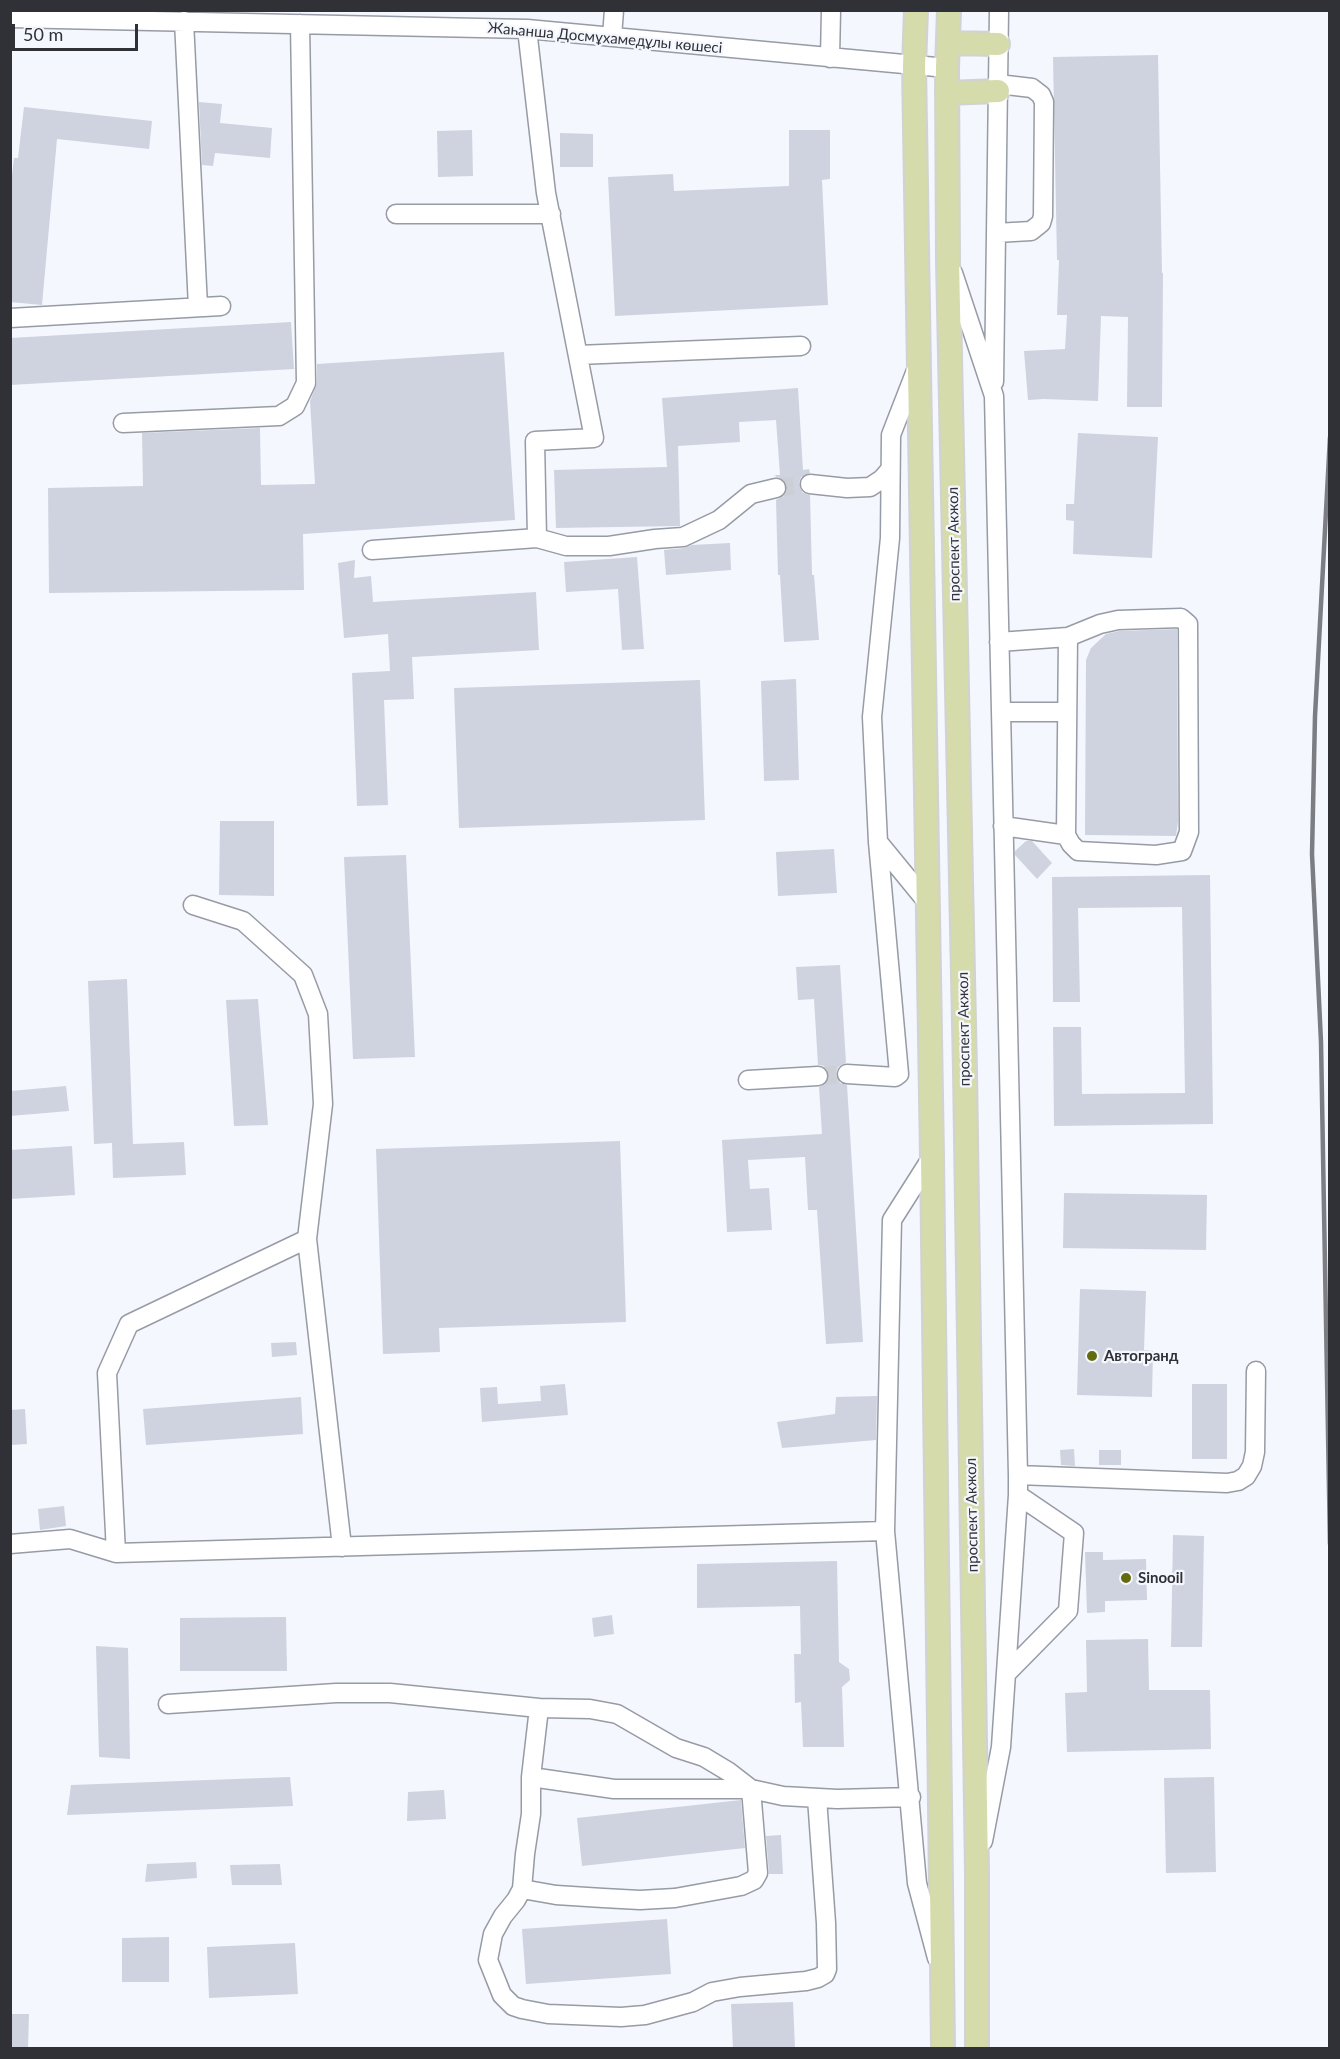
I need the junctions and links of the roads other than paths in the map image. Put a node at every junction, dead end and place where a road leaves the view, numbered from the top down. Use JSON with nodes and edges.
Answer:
{"nodes":[{"id":1,"x":614,"y":10,"type":"edge"},
{"id":2,"x":831,"y":10,"type":"edge"},
{"id":3,"x":916,"y":10,"type":"edge"},
{"id":4,"x":949,"y":10,"type":"edge"},
{"id":5,"x":999,"y":10,"type":"edge"},
{"id":6,"x":10,"y":18,"type":"edge"},
{"id":7,"x":184,"y":21,"type":"junction"},
{"id":8,"x":300,"y":24,"type":"junction"},
{"id":9,"x":527,"y":28,"type":"junction"},
{"id":10,"x":612,"y":37,"type":"junction"},
{"id":11,"x":948,"y":43,"type":"junction"},
{"id":12,"x":998,"y":44,"type":"junction"},
{"id":13,"x":830,"y":58,"type":"junction"},
{"id":14,"x":914,"y":66,"type":"junction"},
{"id":15,"x":947,"y":68,"type":"junction"},
{"id":16,"x":998,"y":87,"type":"junction"},
{"id":17,"x":947,"y":93,"type":"junction"},
{"id":18,"x":396,"y":214,"type":"dead end"},
{"id":19,"x":550,"y":214,"type":"junction"},
{"id":20,"x":996,"y":233,"type":"junction"},
{"id":21,"x":948,"y":260,"type":"junction"},
{"id":22,"x":221,"y":306,"type":"dead end"},
{"id":23,"x":198,"y":307,"type":"junction"},
{"id":24,"x":10,"y":318,"type":"edge"},
{"id":25,"x":801,"y":346,"type":"dead end"},
{"id":26,"x":578,"y":356,"type":"junction"},
{"id":27,"x":919,"y":363,"type":"junction"},
{"id":28,"x":994,"y":396,"type":"junction"},
{"id":29,"x":123,"y":423,"type":"dead end"},
{"id":30,"x":890,"y":471,"type":"junction"},
{"id":31,"x":810,"y":484,"type":"tunnel mouth"},
{"id":32,"x":776,"y":488,"type":"tunnel mouth"},
{"id":33,"x":537,"y":538,"type":"junction"},
{"id":34,"x":372,"y":550,"type":"dead end"},
{"id":35,"x":1068,"y":638,"type":"junction"},
{"id":36,"x":999,"y":642,"type":"junction"},
{"id":37,"x":1001,"y":712,"type":"junction"},
{"id":38,"x":1067,"y":712,"type":"junction"},
{"id":39,"x":1003,"y":826,"type":"junction"},
{"id":40,"x":1066,"y":835,"type":"junction"},
{"id":41,"x":878,"y":842,"type":"junction"},
{"id":42,"x":928,"y":903,"type":"junction"},
{"id":43,"x":193,"y":904,"type":"dead end"},
{"id":44,"x":965,"y":1071,"type":"junction"},
{"id":45,"x":847,"y":1074,"type":"tunnel mouth"},
{"id":46,"x":931,"y":1074,"type":"junction"},
{"id":47,"x":818,"y":1076,"type":"tunnel mouth"},
{"id":48,"x":748,"y":1080,"type":"dead end"},
{"id":49,"x":932,"y":1157,"type":"junction"},
{"id":50,"x":307,"y":1239,"type":"junction"},
{"id":51,"x":1256,"y":1371,"type":"dead end"},
{"id":52,"x":1018,"y":1475,"type":"junction"},
{"id":53,"x":1018,"y":1495,"type":"junction"},
{"id":54,"x":885,"y":1531,"type":"junction"},
{"id":55,"x":10,"y":1544,"type":"edge"},
{"id":56,"x":342,"y":1547,"type":"junction"},
{"id":57,"x":116,"y":1553,"type":"junction"},
{"id":58,"x":1006,"y":1674,"type":"junction"},
{"id":59,"x":168,"y":1704,"type":"dead end"},
{"id":60,"x":539,"y":1708,"type":"junction"},
{"id":61,"x":531,"y":1777,"type":"junction"},
{"id":62,"x":751,"y":1789,"type":"junction"},
{"id":63,"x":911,"y":1797,"type":"junction"},
{"id":64,"x":817,"y":1798,"type":"junction"},
{"id":65,"x":977,"y":1873,"type":"junction"},
{"id":66,"x":522,"y":1889,"type":"junction"},
{"id":67,"x":943,"y":1982,"type":"junction"},
{"id":68,"x":944,"y":2049,"type":"edge"},
{"id":69,"x":977,"y":2049,"type":"edge"}],
"edges":[{"from":1,"to":10,"type":"street"},
{"from":2,"to":13,"type":"street"},
{"from":3,"to":14,"type":"main road"},
{"from":4,"to":11,"type":"main road","name":"проспект Акжол"},
{"from":5,"to":12,"type":"street"},
{"from":6,"to":7,"type":"street","name":"Жаһанша Досмұхамедұлы көшесі"},
{"from":7,"to":8,"type":"street","name":"Жаһанша Досмұхамедұлы көшесі"},
{"from":7,"to":23,"type":"street"},
{"from":8,"to":9,"type":"street","name":"Жаһанша Досмұхамедұлы көшесі"},
{"from":8,"to":29,"type":"street"},
{"from":9,"to":10,"type":"street","name":"Жаһанша Досмұхамедұлы көшесі"},
{"from":9,"to":19,"type":"street"},
{"from":10,"to":13,"type":"street","name":"Жаһанша Досмұхамедұлы көшесі"},
{"from":11,"to":12,"type":"main road"},
{"from":11,"to":15,"type":"main road","name":"проспект Акжол"},
{"from":12,"to":16,"type":"street"},
{"from":13,"to":14,"type":"street","name":"Жаһанша Досмұхамедұлы көшесі"},
{"from":14,"to":15,"type":"street","name":"Жаһанша Досмұхамедұлы көшесі"},
{"from":14,"to":27,"type":"main road"},
{"from":15,"to":17,"type":"main road","name":"проспект Акжол"},
{"from":16,"to":17,"type":"main road"},
{"from":16,"to":20,"type":"street"},
{"from":16,"to":20,"type":"street"},
{"from":17,"to":21,"type":"main road","name":"проспект Акжол"},
{"from":18,"to":19,"type":"street"},
{"from":19,"to":26,"type":"street"},
{"from":20,"to":28,"type":"street"},
{"from":21,"to":28,"type":"street"},
{"from":21,"to":44,"type":"main road","name":"проспект Акжол"},
{"from":22,"to":23,"type":"street"},
{"from":23,"to":24,"type":"street"},
{"from":25,"to":26,"type":"street"},
{"from":26,"to":33,"type":"street"},
{"from":27,"to":30,"type":"street"},
{"from":27,"to":42,"type":"main road"},
{"from":28,"to":36,"type":"street"},
{"from":30,"to":31,"type":"street"},
{"from":30,"to":41,"type":"street"},
{"from":32,"to":33,"type":"street"},
{"from":33,"to":34,"type":"street"},
{"from":35,"to":36,"type":"street"},
{"from":35,"to":38,"type":"street"},
{"from":35,"to":40,"type":"street"},
{"from":36,"to":37,"type":"street"},
{"from":37,"to":38,"type":"street"},
{"from":37,"to":39,"type":"street"},
{"from":38,"to":40,"type":"street"},
{"from":39,"to":40,"type":"street"},
{"from":39,"to":52,"type":"street"},
{"from":41,"to":42,"type":"street"},
{"from":41,"to":45,"type":"street"},
{"from":42,"to":46,"type":"main road"},
{"from":43,"to":50,"type":"street"},
{"from":44,"to":46,"type":"main road"},
{"from":44,"to":65,"type":"main road","name":"проспект Акжол"},
{"from":46,"to":49,"type":"main road"},
{"from":47,"to":48,"type":"street"},
{"from":49,"to":54,"type":"street"},
{"from":49,"to":67,"type":"main road"},
{"from":50,"to":56,"type":"street"},
{"from":50,"to":57,"type":"street"},
{"from":51,"to":52,"type":"street"},
{"from":52,"to":53,"type":"street"},
{"from":53,"to":58,"type":"street"},
{"from":53,"to":58,"type":"street"},
{"from":54,"to":56,"type":"street"},
{"from":54,"to":63,"type":"street"},
{"from":55,"to":57,"type":"street"},
{"from":56,"to":57,"type":"street"},
{"from":58,"to":65,"type":"street"},
{"from":59,"to":60,"type":"street"},
{"from":60,"to":61,"type":"street"},
{"from":60,"to":62,"type":"street"},
{"from":61,"to":62,"type":"street"},
{"from":61,"to":66,"type":"street"},
{"from":62,"to":64,"type":"street"},
{"from":62,"to":66,"type":"street"},
{"from":63,"to":64,"type":"street"},
{"from":63,"to":67,"type":"street"},
{"from":64,"to":66,"type":"street"},
{"from":65,"to":69,"type":"main road","name":"проспект Акжол"},
{"from":67,"to":68,"type":"main road"}]}
